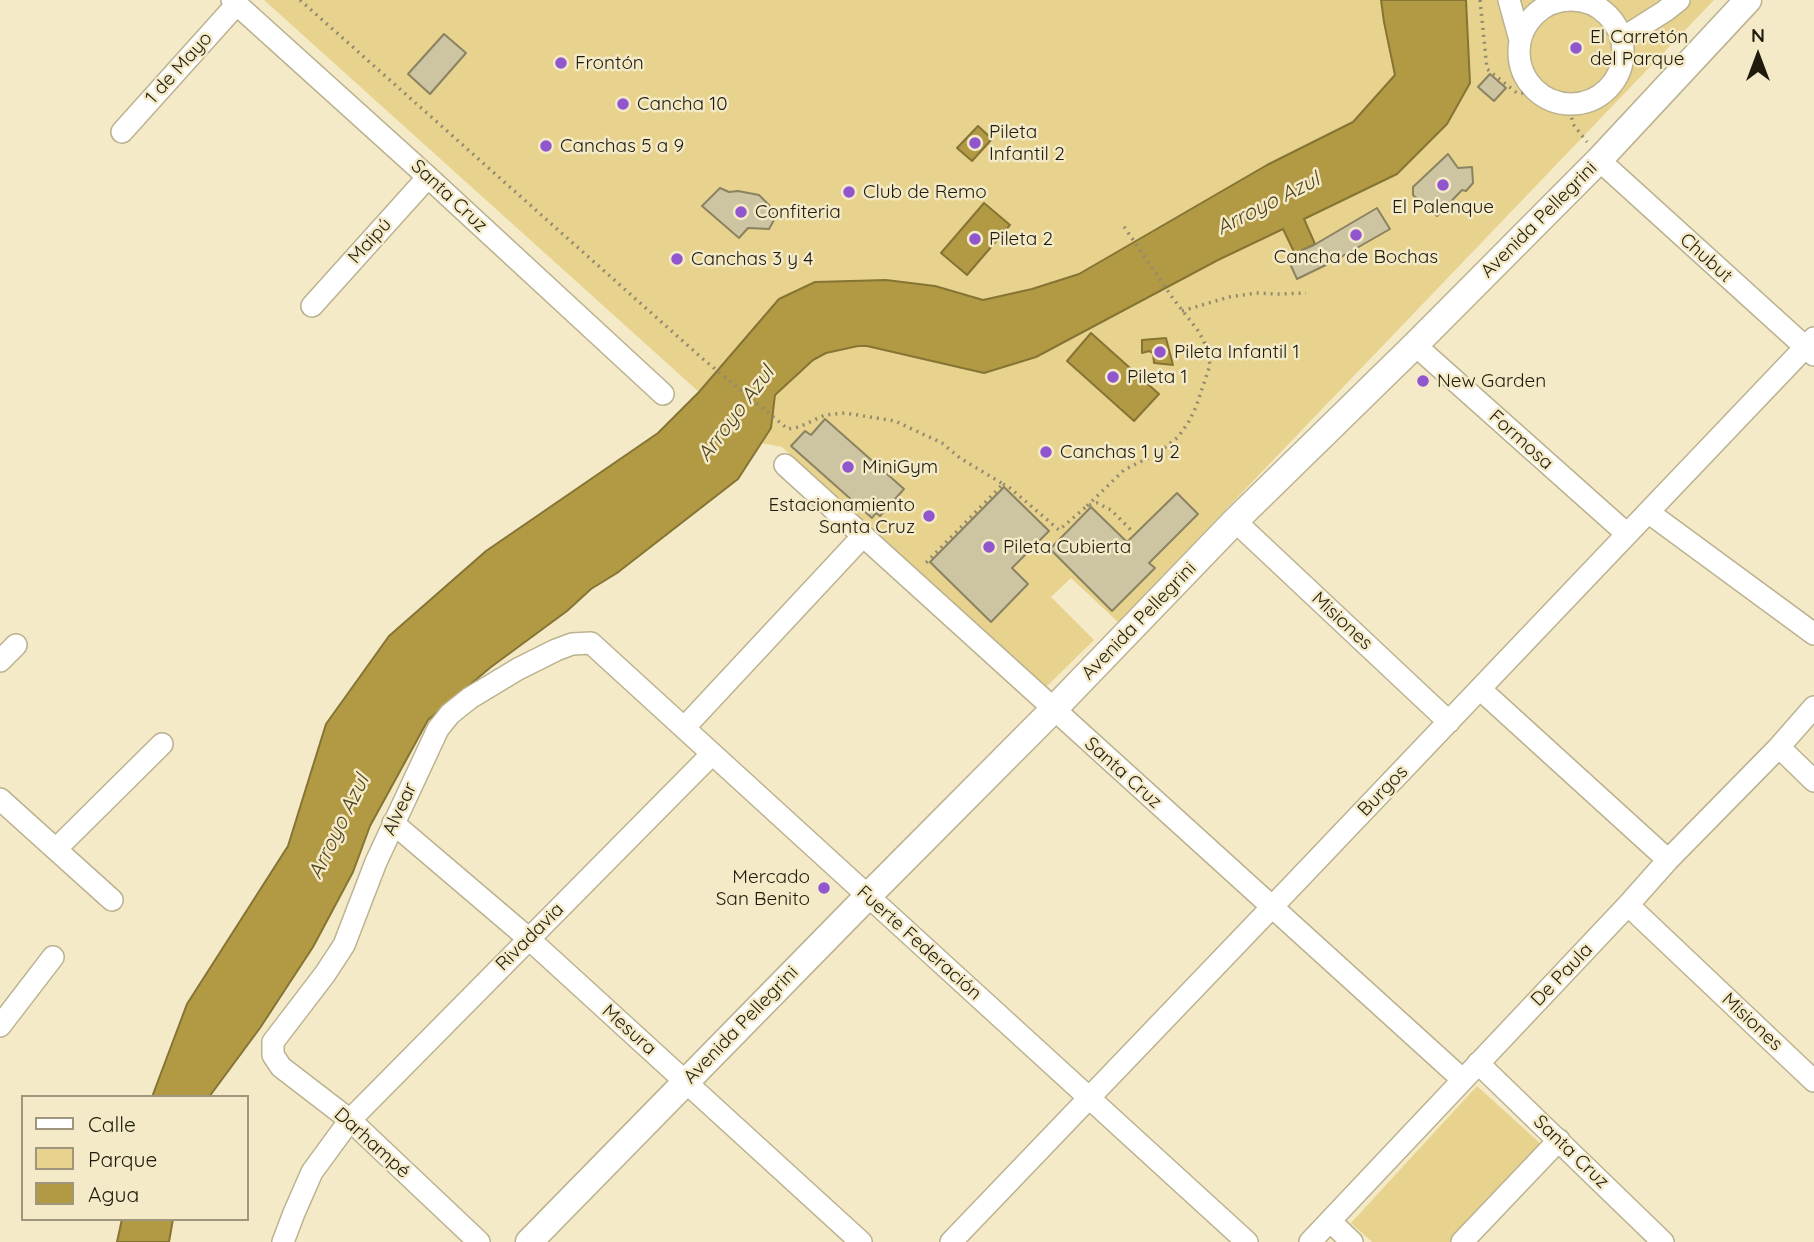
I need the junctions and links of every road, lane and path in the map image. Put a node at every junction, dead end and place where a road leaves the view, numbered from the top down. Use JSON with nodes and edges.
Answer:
{"nodes":[{"id":1,"x":300,"y":0,"type":"edge"},
{"id":2,"x":1480,"y":0,"type":"edge"},
{"id":3,"x":1509,"y":0,"type":"edge"},
{"id":4,"x":1679,"y":0,"type":"edge"},
{"id":5,"x":1748,"y":0,"type":"edge"},
{"id":6,"x":1577,"y":1,"type":"edge"},
{"id":7,"x":234,"y":2,"type":"edge"},
{"id":8,"x":1621,"y":39,"type":"junction"},
{"id":9,"x":1521,"y":40,"type":"junction"},
{"id":10,"x":1539,"y":93,"type":"junction"},
{"id":11,"x":1569,"y":104,"type":"junction"},
{"id":12,"x":122,"y":132,"type":"dead end"},
{"id":13,"x":1599,"y":160,"type":"junction"},
{"id":14,"x":428,"y":177,"type":"junction"},
{"id":15,"x":1123,"y":225,"type":"dead end"},
{"id":16,"x":1306,"y":293,"type":"dead end"},
{"id":17,"x":312,"y":306,"type":"dead end"},
{"id":18,"x":1182,"y":311,"type":"junction"},
{"id":19,"x":1415,"y":345,"type":"junction"},
{"id":20,"x":1811,"y":347,"type":"edge"},
{"id":21,"x":663,"y":394,"type":"dead end"},
{"id":22,"x":785,"y":465,"type":"dead end"},
{"id":23,"x":1003,"y":484,"type":"junction"},
{"id":24,"x":1087,"y":506,"type":"junction"},
{"id":25,"x":1648,"y":512,"type":"junction"},
{"id":26,"x":1235,"y":521,"type":"junction"},
{"id":27,"x":1132,"y":531,"type":"dead end"},
{"id":28,"x":1627,"y":534,"type":"junction"},
{"id":29,"x":863,"y":536,"type":"junction"},
{"id":30,"x":909,"y":579,"type":"junction"},
{"id":31,"x":1814,"y":634,"type":"edge"},
{"id":32,"x":591,"y":643,"type":"joint"},
{"id":33,"x":16,"y":645,"type":"dead end"},
{"id":34,"x":0,"y":662,"type":"edge"},
{"id":35,"x":1480,"y":689,"type":"junction"},
{"id":36,"x":1814,"y":708,"type":"edge"},
{"id":37,"x":1053,"y":710,"type":"junction"},
{"id":38,"x":1449,"y":722,"type":"junction"},
{"id":39,"x":684,"y":728,"type":"junction"},
{"id":40,"x":162,"y":744,"type":"dead end"},
{"id":41,"x":1779,"y":747,"type":"junction"},
{"id":42,"x":712,"y":754,"type":"junction"},
{"id":43,"x":1814,"y":781,"type":"edge"},
{"id":44,"x":0,"y":799,"type":"edge"},
{"id":45,"x":393,"y":823,"type":"junction"},
{"id":46,"x":56,"y":849,"type":"junction"},
{"id":47,"x":1668,"y":860,"type":"junction"},
{"id":48,"x":868,"y":896,"type":"junction"},
{"id":49,"x":112,"y":900,"type":"dead end"},
{"id":50,"x":1628,"y":905,"type":"junction"},
{"id":51,"x":1272,"y":908,"type":"junction"},
{"id":52,"x":528,"y":938,"type":"junction"},
{"id":53,"x":53,"y":957,"type":"dead end"},
{"id":54,"x":0,"y":1026,"type":"edge"},
{"id":55,"x":273,"y":1042,"type":"joint"},
{"id":56,"x":1478,"y":1063,"type":"junction"},
{"id":57,"x":1463,"y":1080,"type":"junction"},
{"id":58,"x":1814,"y":1081,"type":"edge"},
{"id":59,"x":686,"y":1082,"type":"junction"},
{"id":60,"x":1089,"y":1098,"type":"junction"},
{"id":61,"x":350,"y":1121,"type":"junction"},
{"id":62,"x":1559,"y":1140,"type":"junction"},
{"id":63,"x":1330,"y":1221,"type":"junction"},
{"id":64,"x":283,"y":1242,"type":"edge"},
{"id":65,"x":479,"y":1242,"type":"edge"},
{"id":66,"x":528,"y":1242,"type":"edge"},
{"id":67,"x":861,"y":1242,"type":"edge"},
{"id":68,"x":951,"y":1242,"type":"edge"},
{"id":69,"x":1247,"y":1242,"type":"edge"},
{"id":70,"x":1310,"y":1242,"type":"edge"},
{"id":71,"x":1352,"y":1242,"type":"edge"},
{"id":72,"x":1462,"y":1242,"type":"edge"},
{"id":73,"x":1663,"y":1242,"type":"edge"}],
"edges":[{"from":1,"to":23,"type":"path"},
{"from":2,"to":10,"type":"path"},
{"from":3,"to":9,"type":"street"},
{"from":4,"to":8,"type":"street"},
{"from":5,"to":13,"type":"main road","name":"Avenida Pellegrini"},
{"from":6,"to":8,"type":"street"},
{"from":6,"to":9,"type":"street"},
{"from":7,"to":12,"type":"street","name":"1 de Mayo"},
{"from":7,"to":14,"type":"street","name":"Santa Cruz"},
{"from":8,"to":11,"type":"street"},
{"from":9,"to":10,"type":"street"},
{"from":10,"to":11,"type":"street"},
{"from":11,"to":13,"type":"path"},
{"from":13,"to":19,"type":"main road","name":"Avenida Pellegrini"},
{"from":13,"to":20,"type":"street","name":"Chubut"},
{"from":14,"to":17,"type":"street","name":"Maipú"},
{"from":14,"to":21,"type":"street","name":"Santa Cruz"},
{"from":15,"to":18,"type":"path"},
{"from":16,"to":18,"type":"path"},
{"from":18,"to":24,"type":"path"},
{"from":19,"to":26,"type":"main road","name":"Avenida Pellegrini"},
{"from":19,"to":28,"type":"street","name":"Formosa"},
{"from":20,"to":25,"type":"street","name":"Burgos"},
{"from":22,"to":29,"type":"street","name":"Santa Cruz"},
{"from":23,"to":24,"type":"path"},
{"from":23,"to":30,"type":"path"},
{"from":24,"to":27,"type":"path"},
{"from":25,"to":28,"type":"street","name":"Burgos"},
{"from":25,"to":31,"type":"street"},
{"from":26,"to":37,"type":"main road","name":"Avenida Pellegrini"},
{"from":26,"to":38,"type":"street","name":"Misiones"},
{"from":28,"to":35,"type":"street","name":"Burgos"},
{"from":29,"to":30,"type":"street","name":"Santa Cruz"},
{"from":29,"to":39,"type":"street"},
{"from":30,"to":37,"type":"street","name":"Santa Cruz"},
{"from":32,"to":39,"type":"street","name":"Fuerte Federación"},
{"from":32,"to":45,"type":"street","name":"Alvear"},
{"from":33,"to":34,"type":"street"},
{"from":35,"to":38,"type":"street","name":"Burgos"},
{"from":35,"to":47,"type":"street"},
{"from":36,"to":41,"type":"street","name":"De Paula"},
{"from":37,"to":48,"type":"main road","name":"Avenida Pellegrini"},
{"from":37,"to":51,"type":"street","name":"Santa Cruz"},
{"from":38,"to":51,"type":"street","name":"Burgos"},
{"from":39,"to":42,"type":"street","name":"Fuerte Federación"},
{"from":40,"to":46,"type":"street"},
{"from":41,"to":43,"type":"street"},
{"from":41,"to":47,"type":"street","name":"De Paula"},
{"from":42,"to":48,"type":"street","name":"Fuerte Federación"},
{"from":42,"to":52,"type":"street","name":"Rivadavia"},
{"from":44,"to":46,"type":"street"},
{"from":45,"to":52,"type":"street","name":"Mesura"},
{"from":45,"to":55,"type":"street","name":"Alvear"},
{"from":46,"to":49,"type":"street"},
{"from":47,"to":50,"type":"street","name":"De Paula"},
{"from":48,"to":59,"type":"main road","name":"Avenida Pellegrini"},
{"from":48,"to":60,"type":"street","name":"Fuerte Federación"},
{"from":50,"to":56,"type":"street","name":"De Paula"},
{"from":50,"to":58,"type":"street","name":"Misiones"},
{"from":51,"to":57,"type":"street","name":"Santa Cruz"},
{"from":51,"to":60,"type":"street","name":"Burgos"},
{"from":52,"to":59,"type":"street","name":"Mesura"},
{"from":52,"to":61,"type":"street","name":"Rivadavia"},
{"from":53,"to":54,"type":"street"},
{"from":55,"to":61,"type":"street","name":"Darhampé"},
{"from":56,"to":57,"type":"street","name":"De Paula"},
{"from":56,"to":62,"type":"street","name":"Santa Cruz"},
{"from":57,"to":63,"type":"street","name":"De Paula"},
{"from":59,"to":66,"type":"main road","name":"Avenida Pellegrini"},
{"from":59,"to":67,"type":"street","name":"Mesura"},
{"from":60,"to":68,"type":"street","name":"Burgos"},
{"from":60,"to":69,"type":"street","name":"Fuerte Federación"},
{"from":61,"to":64,"type":"street","name":"Rivadavia"},
{"from":61,"to":65,"type":"street","name":"Darhampé"},
{"from":62,"to":72,"type":"street"},
{"from":62,"to":73,"type":"street","name":"Santa Cruz"},
{"from":63,"to":70,"type":"street","name":"De Paula"},
{"from":63,"to":71,"type":"street"}]}
